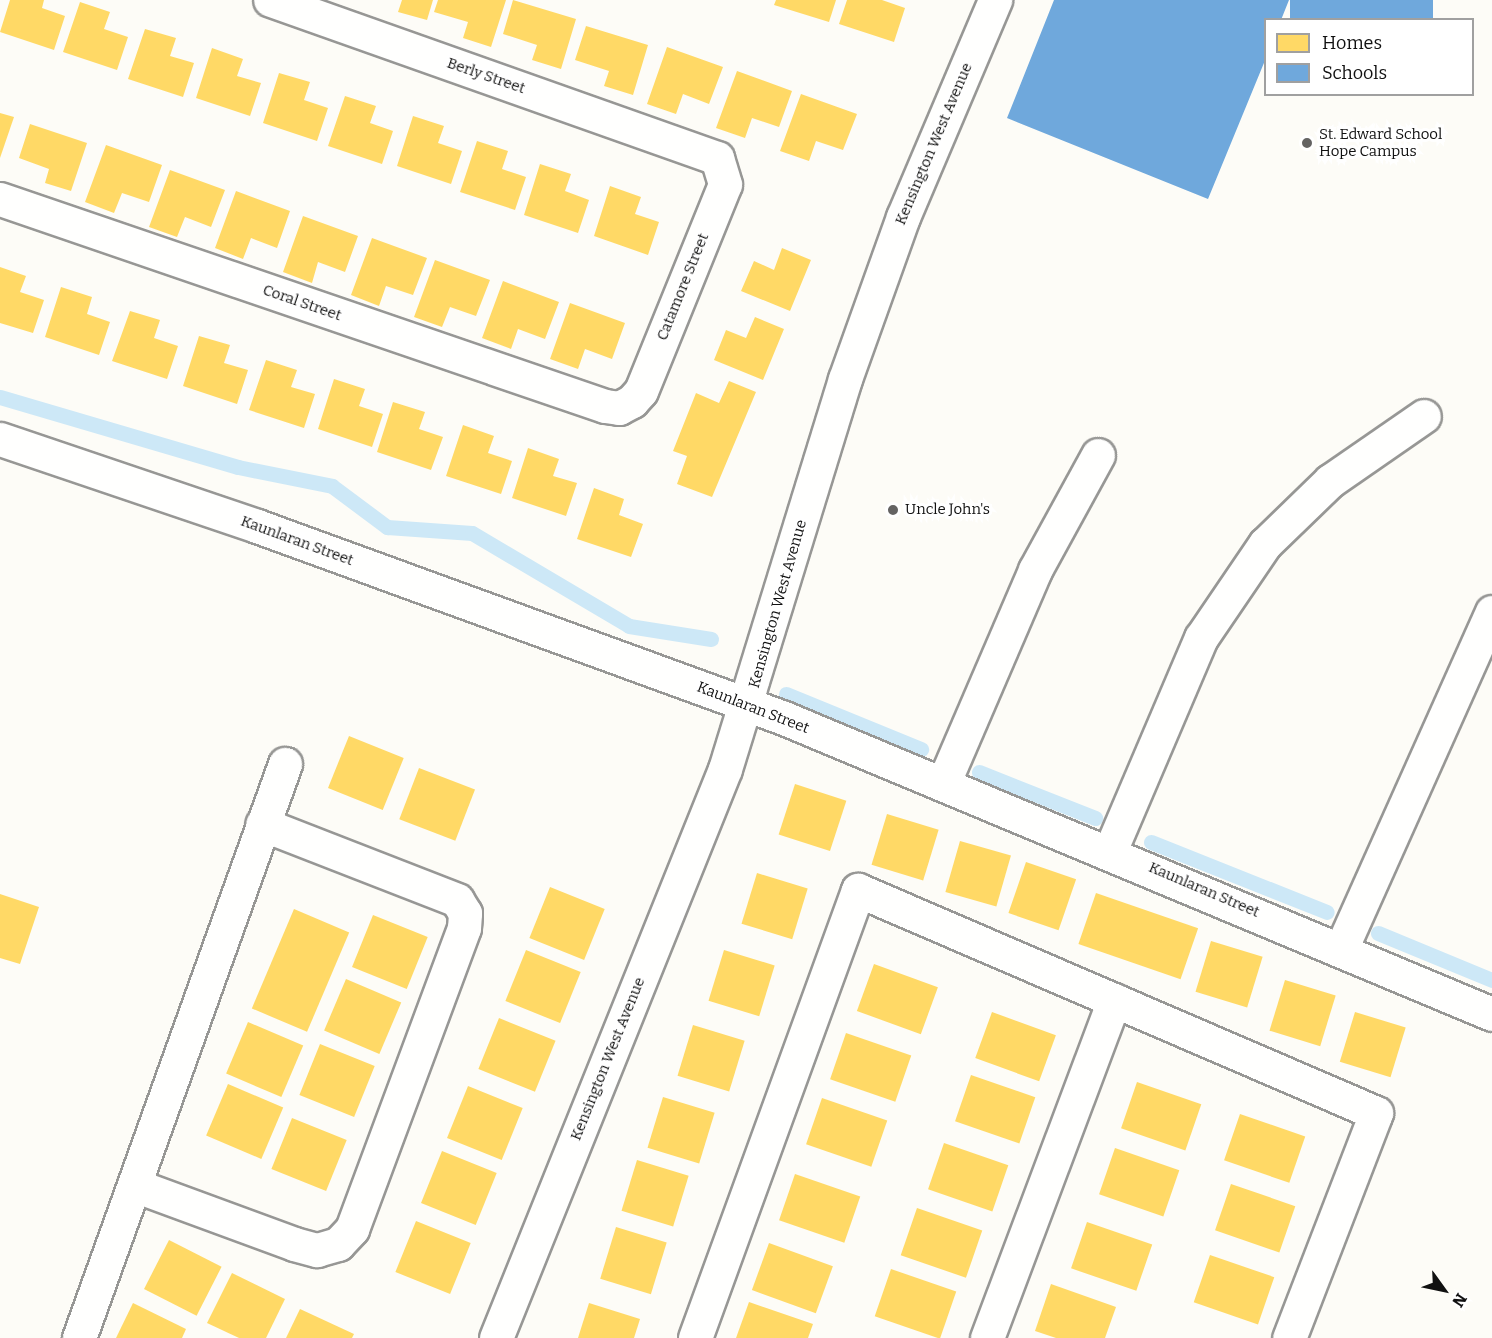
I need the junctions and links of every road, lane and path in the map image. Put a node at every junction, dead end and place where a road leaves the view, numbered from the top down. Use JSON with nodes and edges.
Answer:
{"nodes":[{"id":1,"x":271,"y":0,"type":"edge"},
{"id":2,"x":994,"y":0,"type":"edge"},
{"id":3,"x":702,"y":151,"type":"joint"},
{"id":4,"x":0,"y":200,"type":"edge"},
{"id":5,"x":605,"y":406,"type":"joint"},
{"id":6,"x":1424,"y":416,"type":"dead end"},
{"id":7,"x":0,"y":439,"type":"edge"},
{"id":8,"x":1098,"y":455,"type":"dead end"},
{"id":9,"x":1492,"y":612,"type":"edge"},
{"id":10,"x":749,"y":705,"type":"junction"},
{"id":11,"x":285,"y":764,"type":"dead end"},
{"id":12,"x":943,"y":784,"type":"junction"},
{"id":13,"x":262,"y":824,"type":"junction"},
{"id":14,"x":1110,"y":851,"type":"junction"},
{"id":15,"x":1342,"y":947,"type":"junction"},
{"id":16,"x":1114,"y":1000,"type":"junction"},
{"id":17,"x":1492,"y":1014,"type":"edge"},
{"id":18,"x":134,"y":1185,"type":"junction"},
{"id":19,"x":79,"y":1338,"type":"edge"},
{"id":20,"x":496,"y":1338,"type":"edge"},
{"id":21,"x":695,"y":1338,"type":"edge"},
{"id":22,"x":987,"y":1338,"type":"edge"},
{"id":23,"x":1289,"y":1338,"type":"edge"}],
"edges":[{"from":1,"to":3,"type":"street","name":"Berly Street"},
{"from":2,"to":10,"type":"street","name":"Kensington West Avenue"},
{"from":3,"to":5,"type":"street","name":"Catamore Street"},
{"from":4,"to":5,"type":"street","name":"Coral Street"},
{"from":6,"to":14,"type":"street"},
{"from":7,"to":10,"type":"street","name":"Kaunlaran Street"},
{"from":8,"to":12,"type":"street"},
{"from":9,"to":15,"type":"street"},
{"from":10,"to":12,"type":"street","name":"Kaunlaran Street"},
{"from":10,"to":20,"type":"street","name":"Kensington West Avenue"},
{"from":11,"to":13,"type":"street"},
{"from":12,"to":14,"type":"street","name":"Kaunlaran Street"},
{"from":13,"to":18,"type":"street"},
{"from":13,"to":18,"type":"street"},
{"from":14,"to":15,"type":"street","name":"Kaunlaran Street"},
{"from":15,"to":17,"type":"street","name":"Kaunlaran Street"},
{"from":16,"to":21,"type":"street"},
{"from":16,"to":22,"type":"street"},
{"from":16,"to":23,"type":"street"},
{"from":18,"to":19,"type":"street"}]}
